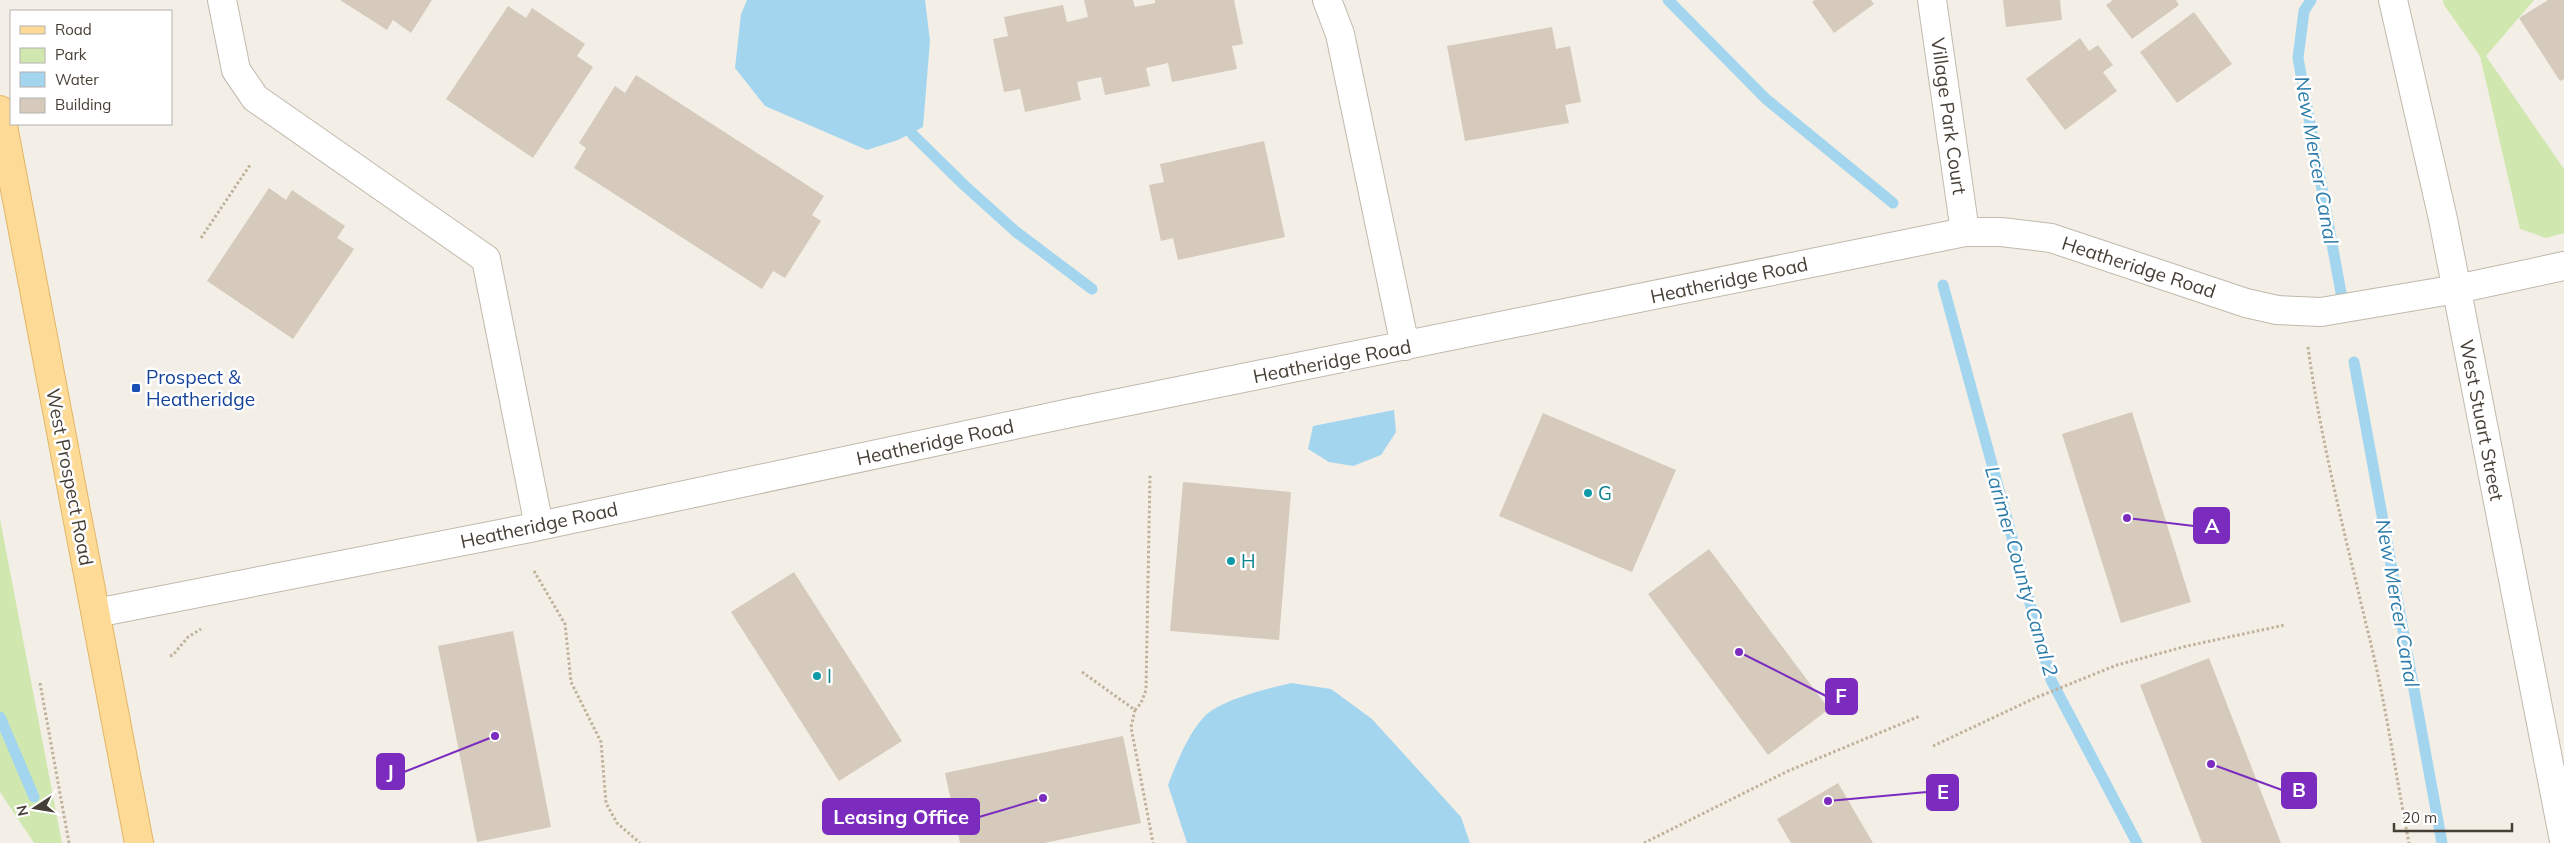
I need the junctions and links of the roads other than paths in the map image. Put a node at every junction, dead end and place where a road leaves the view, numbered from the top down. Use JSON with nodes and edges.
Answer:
{"nodes":[{"id":1,"x":222,"y":0,"type":"edge"},
{"id":2,"x":1327,"y":0,"type":"edge"},
{"id":3,"x":1932,"y":0,"type":"edge"},
{"id":4,"x":2394,"y":0,"type":"edge"},
{"id":5,"x":0,"y":110,"type":"edge"},
{"id":6,"x":1965,"y":232,"type":"junction"},
{"id":7,"x":2564,"y":266,"type":"edge"},
{"id":8,"x":2457,"y":289,"type":"junction"},
{"id":9,"x":1405,"y":346,"type":"junction"},
{"id":10,"x":539,"y":526,"type":"junction"},
{"id":11,"x":96,"y":613,"type":"junction"},
{"id":12,"x":2564,"y":841,"type":"edge"},
{"id":13,"x":139,"y":843,"type":"edge"}],
"edges":[{"from":1,"to":10,"type":"street"},
{"from":2,"to":9,"type":"street"},
{"from":3,"to":6,"type":"street","name":"Village Park Court"},
{"from":4,"to":8,"type":"street","name":"West Stuart Street"},
{"from":5,"to":11,"type":"main road","name":"West Prospect Road"},
{"from":6,"to":8,"type":"street","name":"Heatheridge Road"},
{"from":6,"to":9,"type":"street","name":"Heatheridge Road"},
{"from":7,"to":8,"type":"street","name":"Heatheridge Road"},
{"from":8,"to":12,"type":"street","name":"West Stuart Street"},
{"from":9,"to":10,"type":"street","name":"Heatheridge Road"},
{"from":10,"to":11,"type":"street","name":"Heatheridge Road"},
{"from":11,"to":13,"type":"main road","name":"West Prospect Road"}]}
